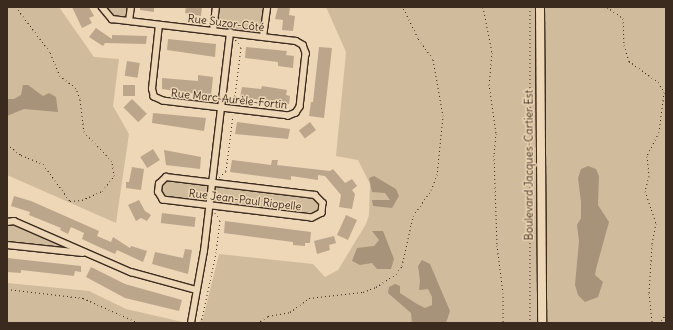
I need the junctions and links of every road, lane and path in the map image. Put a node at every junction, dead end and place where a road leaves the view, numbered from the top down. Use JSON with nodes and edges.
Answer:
{"nodes":[{"id":1,"x":16,"y":7,"type":"edge"},
{"id":2,"x":102,"y":7,"type":"edge"},
{"id":3,"x":131,"y":7,"type":"edge"},
{"id":4,"x":216,"y":7,"type":"edge"},
{"id":5,"x":267,"y":7,"type":"edge"},
{"id":6,"x":403,"y":7,"type":"edge"},
{"id":7,"x":482,"y":7,"type":"edge"},
{"id":8,"x":530,"y":7,"type":"edge"},
{"id":9,"x":540,"y":7,"type":"edge"},
{"id":10,"x":607,"y":7,"type":"edge"},
{"id":11,"x":129,"y":21,"type":"junction"},
{"id":12,"x":159,"y":25,"type":"junction"},
{"id":13,"x":213,"y":31,"type":"junction"},
{"id":14,"x":230,"y":33,"type":"junction"},
{"id":15,"x":263,"y":37,"type":"junction"},
{"id":16,"x":296,"y":41,"type":"joint"},
{"id":17,"x":221,"y":108,"type":"junction"},
{"id":18,"x":7,"y":144,"type":"edge"},
{"id":19,"x":212,"y":183,"type":"junction"},
{"id":20,"x":209,"y":206,"type":"junction"},
{"id":21,"x":7,"y":222,"type":"edge"},
{"id":22,"x":7,"y":245,"type":"edge"},
{"id":23,"x":89,"y":254,"type":"junction"},
{"id":24,"x":7,"y":289,"type":"edge"},
{"id":25,"x":197,"y":290,"type":"junction"},
{"id":26,"x":666,"y":315,"type":"edge"},
{"id":27,"x":54,"y":323,"type":"edge"},
{"id":28,"x":80,"y":323,"type":"edge"},
{"id":29,"x":139,"y":323,"type":"edge"},
{"id":30,"x":191,"y":323,"type":"edge"},
{"id":31,"x":200,"y":323,"type":"edge"},
{"id":32,"x":257,"y":323,"type":"edge"},
{"id":33,"x":503,"y":323,"type":"edge"},
{"id":34,"x":530,"y":323,"type":"edge"},
{"id":35,"x":542,"y":323,"type":"edge"},
{"id":36,"x":652,"y":323,"type":"edge"},
{"id":37,"x":658,"y":323,"type":"edge"}],
"edges":[{"from":1,"to":18,"type":"path"},
{"from":2,"to":11,"type":"street","name":"Rue Suzor-Côté"},
{"from":3,"to":11,"type":"street"},
{"from":4,"to":13,"type":"street"},
{"from":5,"to":15,"type":"street"},
{"from":6,"to":32,"type":"path"},
{"from":7,"to":33,"type":"path"},
{"from":8,"to":34,"type":"path","name":"Boulevard Jacques-Cartier Est"},
{"from":9,"to":35,"type":"main road","name":"Boulevard Jacques-Cartier Est"},
{"from":10,"to":36,"type":"path"},
{"from":11,"to":12,"type":"street","name":"Rue Suzor-Côté"},
{"from":12,"to":13,"type":"street","name":"Rue Suzor-Côté"},
{"from":12,"to":17,"type":"street","name":"Rue Marc-Aurèle-Fortin"},
{"from":13,"to":14,"type":"street","name":"Rue Suzor-Côté"},
{"from":14,"to":15,"type":"street","name":"Rue Suzor-Côté"},
{"from":14,"to":17,"type":"street"},
{"from":15,"to":16,"type":"street","name":"Rue Suzor-Côté"},
{"from":16,"to":17,"type":"street","name":"Rue Marc-Aurèle-Fortin"},
{"from":17,"to":19,"type":"street"},
{"from":19,"to":20,"type":"street"},
{"from":19,"to":20,"type":"street","name":"Rue Jean-Paul Riopelle"},
{"from":19,"to":20,"type":"street","name":"Rue Jean-Paul Riopelle"},
{"from":20,"to":25,"type":"street"},
{"from":20,"to":31,"type":"path"},
{"from":21,"to":23,"type":"street"},
{"from":22,"to":23,"type":"street"},
{"from":23,"to":25,"type":"street"},
{"from":24,"to":29,"type":"path"},
{"from":25,"to":30,"type":"street"},
{"from":26,"to":37,"type":"path"},
{"from":27,"to":28,"type":"path"}]}
